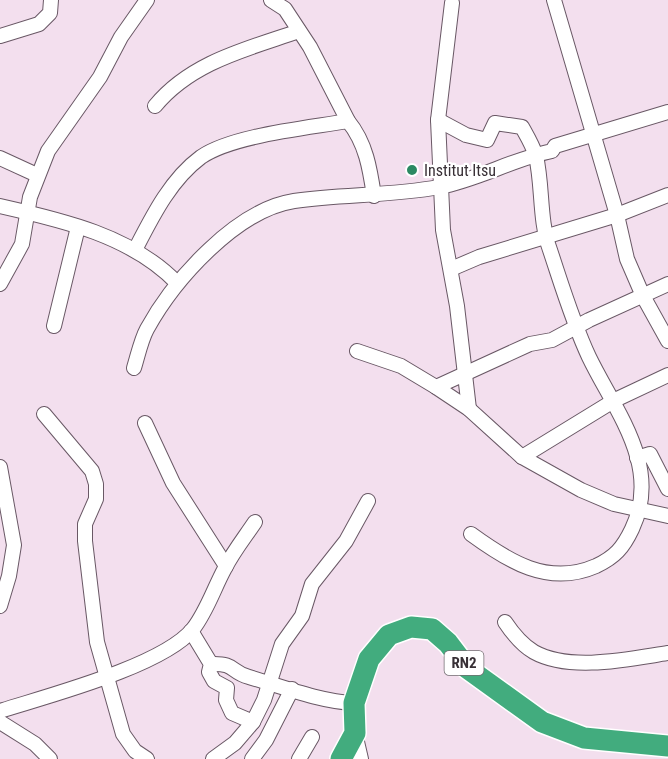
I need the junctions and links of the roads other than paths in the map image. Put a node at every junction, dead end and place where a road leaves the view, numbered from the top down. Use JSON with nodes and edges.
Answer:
{"nodes":[{"id":1,"x":40,"y":0,"type":"edge"},
{"id":2,"x":147,"y":0,"type":"edge"},
{"id":3,"x":272,"y":0,"type":"edge"},
{"id":4,"x":554,"y":0,"type":"edge"},
{"id":5,"x":452,"y":3,"type":"dead end"},
{"id":6,"x":50,"y":7,"type":"edge"},
{"id":7,"x":299,"y":31,"type":"junction"},
{"id":8,"x":0,"y":36,"type":"edge"},
{"id":9,"x":155,"y":106,"type":"dead end"},
{"id":10,"x":668,"y":112,"type":"edge"},
{"id":11,"x":438,"y":120,"type":"junction"},
{"id":12,"x":348,"y":121,"type":"junction"},
{"id":13,"x":592,"y":136,"type":"junction"},
{"id":14,"x":535,"y":155,"type":"junction"},
{"id":15,"x":0,"y":158,"type":"edge"},
{"id":16,"x":37,"y":175,"type":"junction"},
{"id":17,"x":441,"y":187,"type":"junction"},
{"id":18,"x":668,"y":195,"type":"edge"},
{"id":19,"x":374,"y":196,"type":"junction"},
{"id":20,"x":0,"y":206,"type":"edge"},
{"id":21,"x":28,"y":212,"type":"junction"},
{"id":22,"x":617,"y":215,"type":"junction"},
{"id":23,"x":78,"y":226,"type":"junction"},
{"id":24,"x":545,"y":238,"type":"junction"},
{"id":25,"x":135,"y":250,"type":"junction"},
{"id":26,"x":451,"y":269,"type":"junction"},
{"id":27,"x":177,"y":283,"type":"junction"},
{"id":28,"x":0,"y":284,"type":"edge"},
{"id":29,"x":668,"y":284,"type":"edge"},
{"id":30,"x":643,"y":296,"type":"junction"},
{"id":31,"x":54,"y":326,"type":"dead end"},
{"id":32,"x":577,"y":326,"type":"junction"},
{"id":33,"x":668,"y":341,"type":"edge"},
{"id":34,"x":357,"y":351,"type":"dead end"},
{"id":35,"x":134,"y":368,"type":"dead end"},
{"id":36,"x":463,"y":373,"type":"junction"},
{"id":37,"x":668,"y":375,"type":"edge"},
{"id":38,"x":436,"y":387,"type":"junction"},
{"id":39,"x":615,"y":400,"type":"junction"},
{"id":40,"x":468,"y":409,"type":"junction"},
{"id":41,"x":44,"y":414,"type":"dead end"},
{"id":42,"x":145,"y":423,"type":"dead end"},
{"id":43,"x":650,"y":453,"type":"junction"},
{"id":44,"x":522,"y":457,"type":"junction"},
{"id":45,"x":0,"y":467,"type":"edge"},
{"id":46,"x":668,"y":489,"type":"edge"},
{"id":47,"x":0,"y":498,"type":"edge"},
{"id":48,"x":368,"y":501,"type":"dead end"},
{"id":49,"x":641,"y":510,"type":"junction"},
{"id":50,"x":9,"y":513,"type":"junction"},
{"id":51,"x":668,"y":516,"type":"edge"},
{"id":52,"x":255,"y":522,"type":"dead end"},
{"id":53,"x":471,"y":534,"type":"dead end"},
{"id":54,"x":226,"y":566,"type":"junction"},
{"id":55,"x":0,"y":606,"type":"edge"},
{"id":56,"x":505,"y":622,"type":"dead end"},
{"id":57,"x":191,"y":631,"type":"junction"},
{"id":58,"x":668,"y":653,"type":"edge"},
{"id":59,"x":211,"y":664,"type":"junction"},
{"id":60,"x":106,"y":677,"type":"junction"},
{"id":61,"x":269,"y":681,"type":"junction"},
{"id":62,"x":292,"y":688,"type":"junction"},
{"id":63,"x":354,"y":703,"type":"junction"},
{"id":64,"x":0,"y":711,"type":"edge"},
{"id":65,"x":0,"y":722,"type":"edge"},
{"id":66,"x":253,"y":722,"type":"junction"},
{"id":67,"x":355,"y":732,"type":"junction"},
{"id":68,"x":312,"y":737,"type":"dead end"},
{"id":69,"x":668,"y":746,"type":"edge"},
{"id":70,"x":50,"y":759,"type":"edge"},
{"id":71,"x":147,"y":759,"type":"edge"},
{"id":72,"x":213,"y":759,"type":"edge"},
{"id":73,"x":252,"y":759,"type":"edge"},
{"id":74,"x":299,"y":759,"type":"edge"},
{"id":75,"x":341,"y":759,"type":"edge"},
{"id":76,"x":361,"y":759,"type":"edge"}],
"edges":[{"from":1,"to":6,"type":"street"},
{"from":2,"to":16,"type":"street"},
{"from":3,"to":7,"type":"street"},
{"from":4,"to":13,"type":"street"},
{"from":5,"to":11,"type":"street"},
{"from":6,"to":8,"type":"street"},
{"from":7,"to":9,"type":"street"},
{"from":7,"to":12,"type":"street"},
{"from":10,"to":13,"type":"street"},
{"from":11,"to":14,"type":"street"},
{"from":11,"to":17,"type":"street"},
{"from":12,"to":19,"type":"street"},
{"from":12,"to":25,"type":"street"},
{"from":13,"to":14,"type":"street"},
{"from":13,"to":22,"type":"street"},
{"from":14,"to":17,"type":"street"},
{"from":14,"to":24,"type":"street"},
{"from":15,"to":16,"type":"street"},
{"from":16,"to":21,"type":"street"},
{"from":17,"to":19,"type":"street"},
{"from":17,"to":26,"type":"street"},
{"from":18,"to":22,"type":"street"},
{"from":19,"to":27,"type":"street"},
{"from":20,"to":21,"type":"street"},
{"from":21,"to":23,"type":"street"},
{"from":21,"to":28,"type":"street"},
{"from":22,"to":24,"type":"street"},
{"from":22,"to":30,"type":"street"},
{"from":23,"to":25,"type":"street"},
{"from":23,"to":31,"type":"street"},
{"from":24,"to":26,"type":"street"},
{"from":24,"to":32,"type":"street"},
{"from":25,"to":27,"type":"street"},
{"from":26,"to":36,"type":"street"},
{"from":27,"to":35,"type":"street"},
{"from":29,"to":30,"type":"street"},
{"from":30,"to":32,"type":"street"},
{"from":30,"to":33,"type":"street"},
{"from":32,"to":36,"type":"street"},
{"from":32,"to":39,"type":"street"},
{"from":34,"to":38,"type":"street"},
{"from":36,"to":38,"type":"street"},
{"from":36,"to":40,"type":"street"},
{"from":37,"to":39,"type":"street"},
{"from":38,"to":40,"type":"street"},
{"from":39,"to":43,"type":"street"},
{"from":39,"to":44,"type":"street"},
{"from":40,"to":44,"type":"street"},
{"from":41,"to":60,"type":"street"},
{"from":42,"to":54,"type":"street"},
{"from":43,"to":46,"type":"street"},
{"from":43,"to":49,"type":"street"},
{"from":44,"to":49,"type":"street"},
{"from":45,"to":50,"type":"street"},
{"from":47,"to":50,"type":"street"},
{"from":48,"to":61,"type":"street"},
{"from":49,"to":51,"type":"street"},
{"from":49,"to":53,"type":"street"},
{"from":50,"to":55,"type":"street"},
{"from":52,"to":54,"type":"street"},
{"from":54,"to":57,"type":"street"},
{"from":56,"to":58,"type":"street"},
{"from":57,"to":59,"type":"street"},
{"from":57,"to":60,"type":"street"},
{"from":59,"to":61,"type":"street"},
{"from":59,"to":66,"type":"street"},
{"from":60,"to":64,"type":"street"},
{"from":60,"to":71,"type":"street"},
{"from":61,"to":62,"type":"street"},
{"from":61,"to":66,"type":"street"},
{"from":62,"to":63,"type":"street"},
{"from":62,"to":73,"type":"street"},
{"from":63,"to":67,"type":"highway","number":"RN2"},
{"from":63,"to":69,"type":"highway","number":"RN2"},
{"from":65,"to":70,"type":"street"},
{"from":66,"to":72,"type":"street"},
{"from":67,"to":75,"type":"highway","number":"RN2"},
{"from":67,"to":76,"type":"street"},
{"from":68,"to":74,"type":"street"}]}
